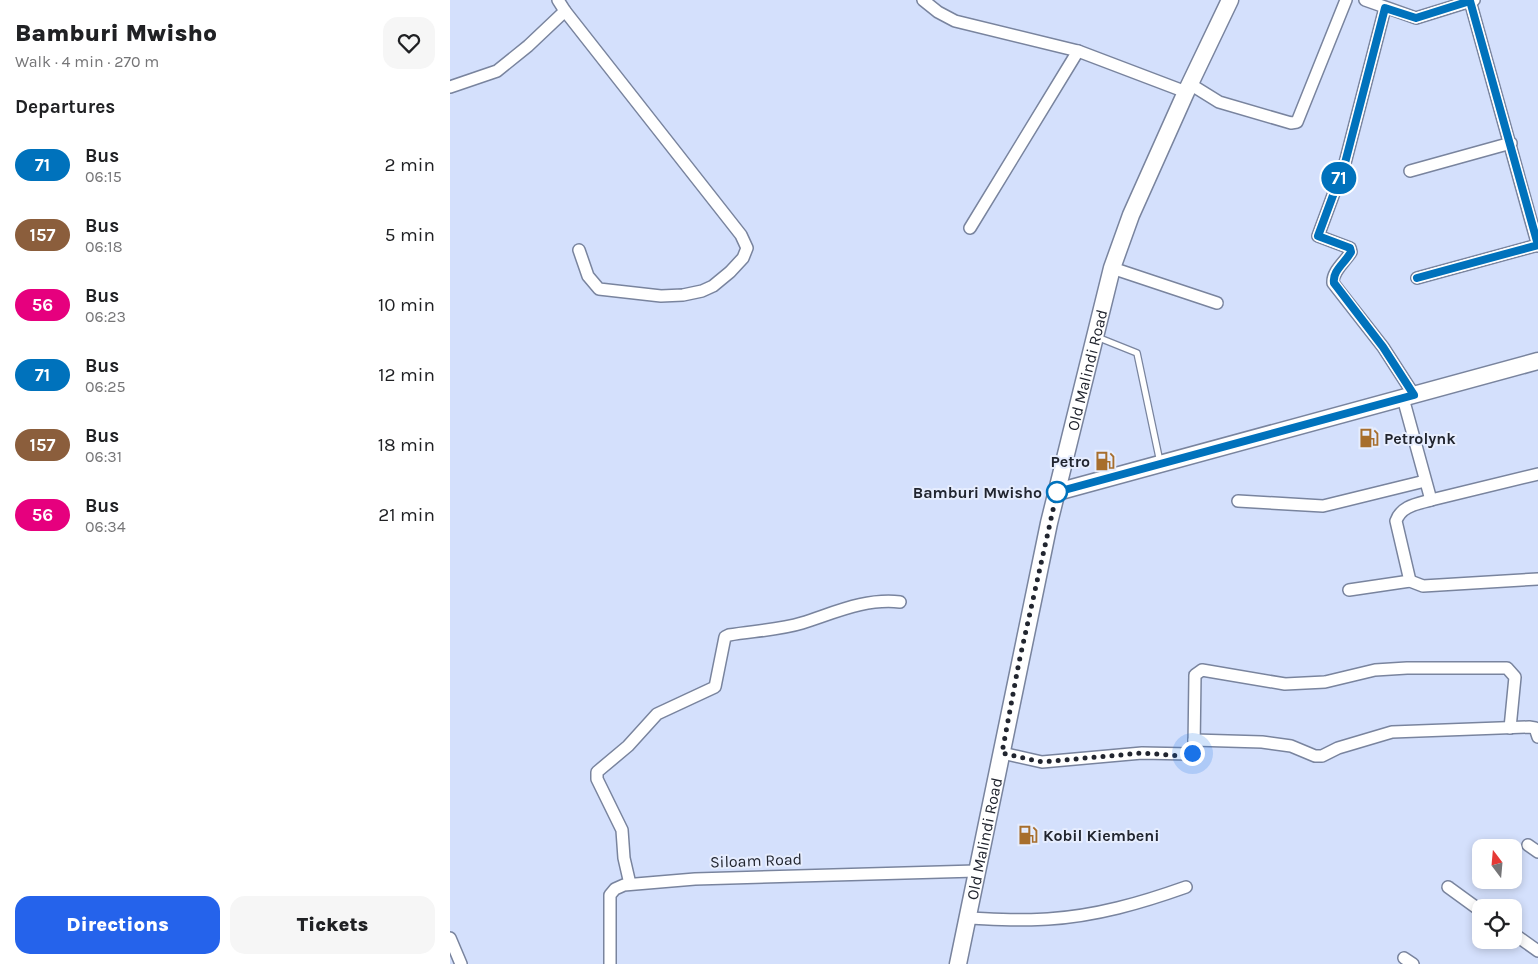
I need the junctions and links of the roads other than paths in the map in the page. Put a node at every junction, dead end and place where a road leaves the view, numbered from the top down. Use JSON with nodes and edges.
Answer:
{"nodes":[{"id":1,"x":558,"y":0,"type":"edge"},
{"id":2,"x":924,"y":0,"type":"edge"},
{"id":3,"x":1230,"y":0,"type":"edge"},
{"id":4,"x":1346,"y":0,"type":"edge"},
{"id":5,"x":1365,"y":0,"type":"edge"},
{"id":6,"x":1472,"y":0,"type":"edge"},
{"id":7,"x":1385,"y":8,"type":"junction"},
{"id":8,"x":565,"y":11,"type":"junction"},
{"id":9,"x":1078,"y":51,"type":"junction"},
{"id":10,"x":450,"y":86,"type":"edge"},
{"id":11,"x":1188,"y":88,"type":"junction"},
{"id":12,"x":1511,"y":143,"type":"junction"},
{"id":13,"x":1410,"y":172,"type":"dead end"},
{"id":14,"x":970,"y":228,"type":"dead end"},
{"id":15,"x":1538,"y":245,"type":"edge"},
{"id":16,"x":579,"y":250,"type":"dead end"},
{"id":17,"x":1112,"y":268,"type":"junction"},
{"id":18,"x":1417,"y":278,"type":"dead end"},
{"id":19,"x":1217,"y":303,"type":"dead end"},
{"id":20,"x":1095,"y":336,"type":"junction"},
{"id":21,"x":1538,"y":360,"type":"edge"},
{"id":22,"x":1408,"y":396,"type":"junction"},
{"id":23,"x":1160,"y":464,"type":"junction"},
{"id":24,"x":1538,"y":474,"type":"edge"},
{"id":25,"x":1426,"y":480,"type":"junction"},
{"id":26,"x":1057,"y":492,"type":"junction"},
{"id":27,"x":1238,"y":500,"type":"dead end"},
{"id":28,"x":1431,"y":500,"type":"junction"},
{"id":29,"x":1538,"y":579,"type":"edge"},
{"id":30,"x":1410,"y":581,"type":"junction"},
{"id":31,"x":1349,"y":590,"type":"dead end"},
{"id":32,"x":900,"y":602,"type":"dead end"},
{"id":33,"x":1510,"y":728,"type":"junction"},
{"id":34,"x":1538,"y":737,"type":"edge"},
{"id":35,"x":1194,"y":740,"type":"junction"},
{"id":36,"x":1002,"y":753,"type":"junction"},
{"id":37,"x":1528,"y":845,"type":"dead end"},
{"id":38,"x":1538,"y":852,"type":"edge"},
{"id":39,"x":976,"y":870,"type":"junction"},
{"id":40,"x":630,"y":884,"type":"junction"},
{"id":41,"x":1186,"y":887,"type":"dead end"},
{"id":42,"x":1448,"y":887,"type":"dead end"},
{"id":43,"x":1472,"y":904,"type":"edge"},
{"id":44,"x":968,"y":918,"type":"junction"},
{"id":45,"x":450,"y":938,"type":"edge"},
{"id":46,"x":1522,"y":940,"type":"edge"},
{"id":47,"x":1538,"y":951,"type":"edge"},
{"id":48,"x":461,"y":964,"type":"edge"},
{"id":49,"x":610,"y":964,"type":"edge"},
{"id":50,"x":958,"y":964,"type":"edge"}],
"edges":[{"from":1,"to":8,"type":"street"},
{"from":2,"to":9,"type":"street"},
{"from":3,"to":11,"type":"main road","name":"Old Malindi Road"},
{"from":4,"to":11,"type":"street"},
{"from":5,"to":7,"type":"street"},
{"from":6,"to":7,"type":"street"},
{"from":6,"to":12,"type":"street"},
{"from":7,"to":22,"type":"street"},
{"from":8,"to":10,"type":"street"},
{"from":8,"to":16,"type":"street"},
{"from":9,"to":11,"type":"street"},
{"from":9,"to":14,"type":"street"},
{"from":11,"to":17,"type":"main road","name":"Old Malindi Road"},
{"from":12,"to":13,"type":"street"},
{"from":12,"to":15,"type":"street"},
{"from":15,"to":18,"type":"street"},
{"from":17,"to":19,"type":"street"},
{"from":17,"to":20,"type":"main road","name":"Old Malindi Road"},
{"from":20,"to":23,"type":"lane"},
{"from":20,"to":26,"type":"main road","name":"Old Malindi Road"},
{"from":21,"to":22,"type":"main road"},
{"from":22,"to":23,"type":"main road"},
{"from":22,"to":25,"type":"street"},
{"from":23,"to":26,"type":"main road"},
{"from":24,"to":28,"type":"street"},
{"from":25,"to":27,"type":"street"},
{"from":25,"to":28,"type":"street"},
{"from":26,"to":36,"type":"main road","name":"Old Malindi Road"},
{"from":28,"to":30,"type":"street"},
{"from":29,"to":30,"type":"street"},
{"from":30,"to":31,"type":"street"},
{"from":32,"to":40,"type":"street"},
{"from":33,"to":34,"type":"street"},
{"from":33,"to":35,"type":"street"},
{"from":33,"to":35,"type":"street"},
{"from":35,"to":36,"type":"street"},
{"from":36,"to":39,"type":"main road","name":"Old Malindi Road"},
{"from":37,"to":38,"type":"street"},
{"from":39,"to":40,"type":"street","name":"Siloam Road"},
{"from":39,"to":44,"type":"main road","name":"Old Malindi Road"},
{"from":40,"to":49,"type":"street","name":"Siloam Road"},
{"from":41,"to":44,"type":"street"},
{"from":42,"to":43,"type":"street"},
{"from":44,"to":50,"type":"main road","name":"Old Malindi Road"},
{"from":45,"to":48,"type":"street"},
{"from":46,"to":47,"type":"street"}]}
